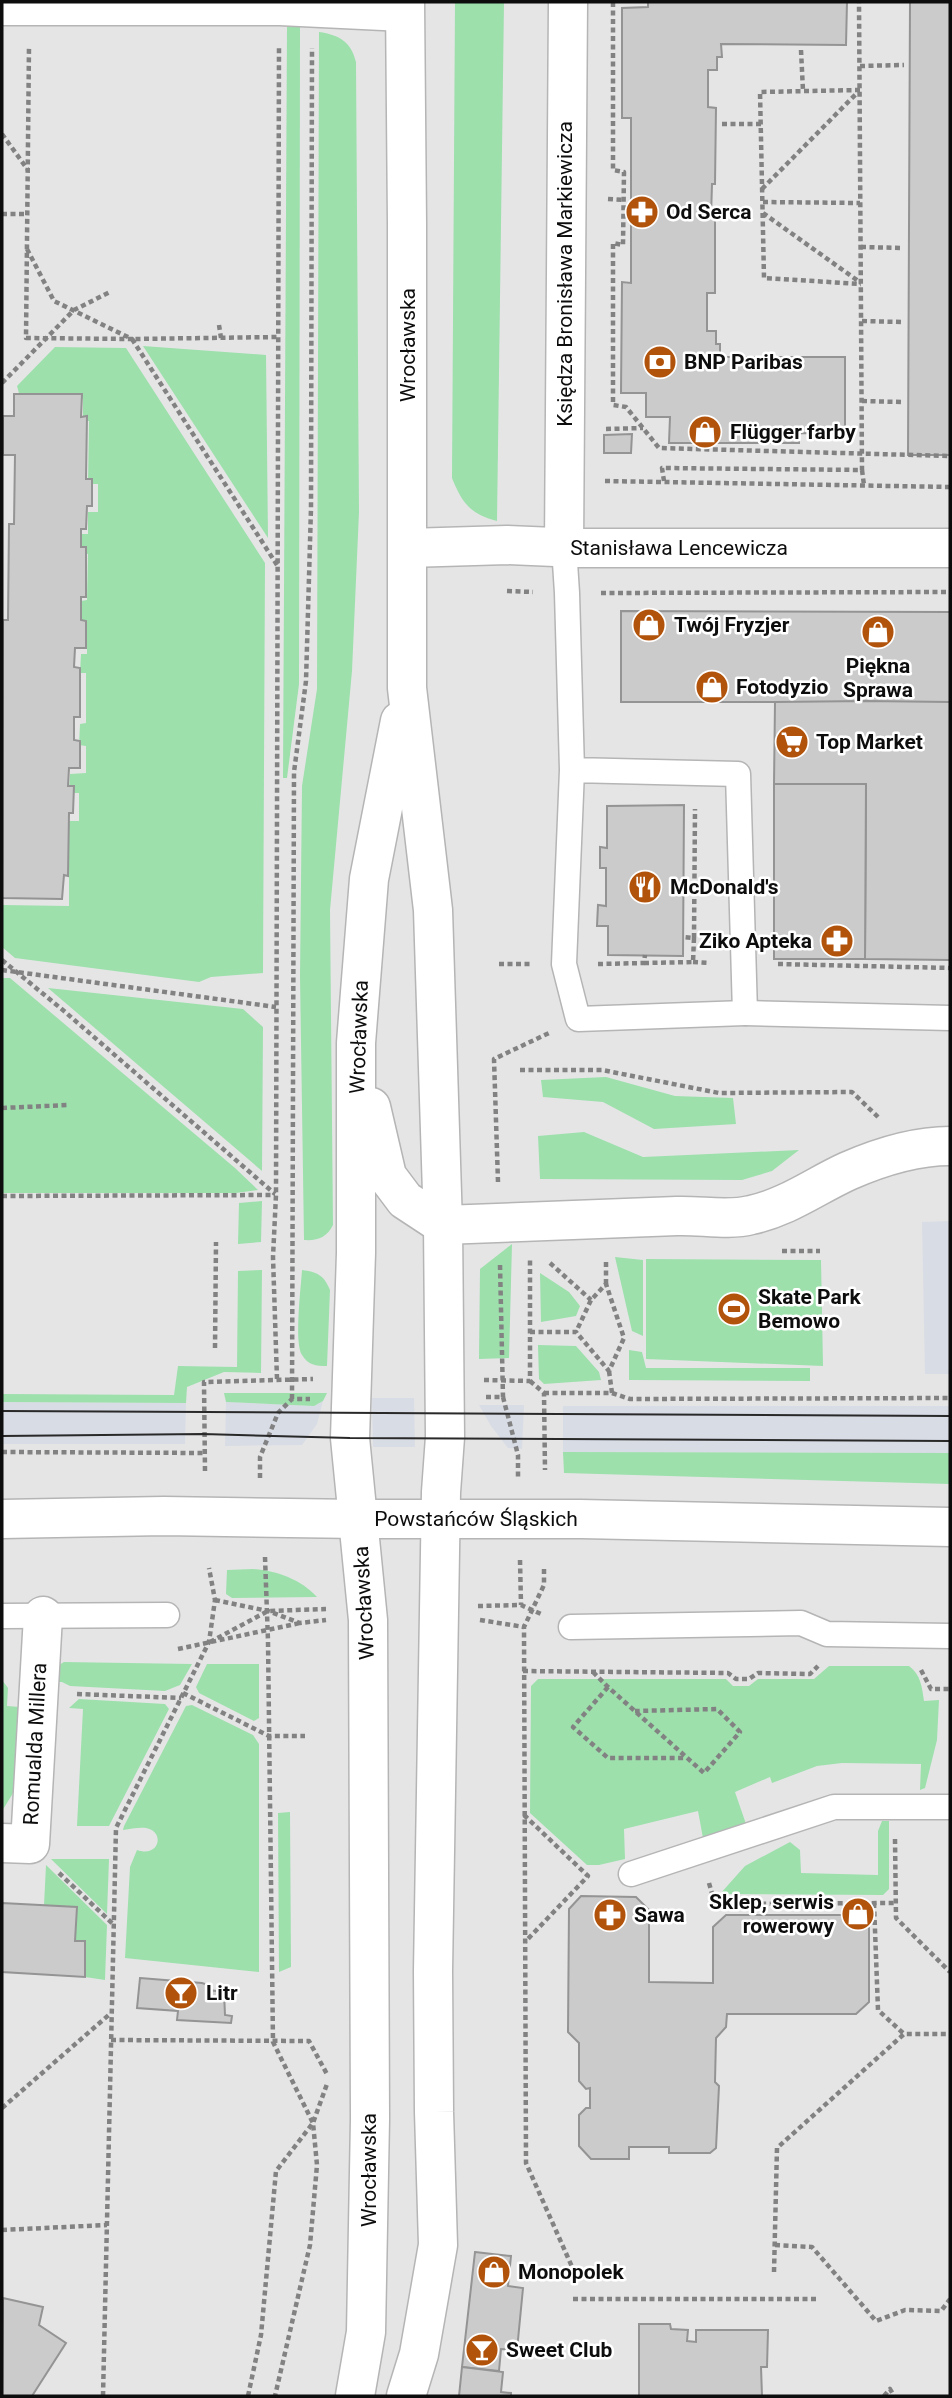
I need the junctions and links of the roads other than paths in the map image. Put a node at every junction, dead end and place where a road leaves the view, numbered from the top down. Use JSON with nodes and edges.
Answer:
{"nodes":[{"id":1,"x":568,"y":2,"type":"edge"},
{"id":2,"x":2,"y":6,"type":"edge"},
{"id":3,"x":405,"y":7,"type":"edge"},
{"id":4,"x":564,"y":547,"type":"junction"},
{"id":5,"x":408,"y":548,"type":"junction"},
{"id":6,"x":950,"y":548,"type":"edge"},
{"id":7,"x":407,"y":688,"type":"junction"},
{"id":8,"x":572,"y":770,"type":"junction"},
{"id":9,"x":745,"y":1013,"type":"junction"},
{"id":10,"x":950,"y":1018,"type":"edge"},
{"id":11,"x":356,"y":1043,"type":"junction"},
{"id":12,"x":950,"y":1146,"type":"edge"},
{"id":13,"x":443,"y":1225,"type":"junction"},
{"id":14,"x":441,"y":1518,"type":"junction"},
{"id":15,"x":2,"y":1519,"type":"edge"},
{"id":16,"x":359,"y":1519,"type":"junction"},
{"id":17,"x":950,"y":1527,"type":"edge"},
{"id":18,"x":167,"y":1615,"type":"dead end"},
{"id":19,"x":2,"y":1616,"type":"edge"},
{"id":20,"x":43,"y":1616,"type":"junction"},
{"id":21,"x":570,"y":1627,"type":"road end"},
{"id":22,"x":950,"y":1636,"type":"edge"},
{"id":23,"x":950,"y":1807,"type":"edge"},
{"id":24,"x":16,"y":1843,"type":"edge"},
{"id":25,"x":631,"y":1874,"type":"dead end"},
{"id":26,"x":355,"y":2396,"type":"edge"},
{"id":27,"x":406,"y":2396,"type":"edge"}],
"edges":[{"from":1,"to":4,"type":"street","name":"Księdza Bronisława Markiewicza"},
{"from":2,"to":3,"type":"street"},
{"from":3,"to":5,"type":"street","name":"Wrocławska"},
{"from":4,"to":5,"type":"street","name":"Stanisława Lencewicza"},
{"from":4,"to":6,"type":"street","name":"Stanisława Lencewicza"},
{"from":4,"to":8,"type":"lane"},
{"from":5,"to":7,"type":"street","name":"Wrocławska"},
{"from":7,"to":11,"type":"street","name":"Wrocławska"},
{"from":7,"to":13,"type":"street","name":"Wrocławska"},
{"from":8,"to":9,"type":"lane"},
{"from":8,"to":9,"type":"lane"},
{"from":9,"to":10,"type":"lane"},
{"from":11,"to":13,"type":"street"},
{"from":11,"to":16,"type":"street","name":"Wrocławska"},
{"from":12,"to":13,"type":"street"},
{"from":13,"to":14,"type":"street","name":"Wrocławska"},
{"from":14,"to":16,"type":"street","name":"Powstańców Śląskich"},
{"from":14,"to":17,"type":"street","name":"Powstańców Śląskich"},
{"from":14,"to":27,"type":"street","name":"Wrocławska"},
{"from":15,"to":16,"type":"street","name":"Powstańców Śląskich"},
{"from":16,"to":26,"type":"street","name":"Wrocławska"},
{"from":18,"to":20,"type":"lane"},
{"from":19,"to":20,"type":"lane"},
{"from":20,"to":24,"type":"street","name":"Romualda Millera"},
{"from":21,"to":22,"type":"lane"},
{"from":23,"to":25,"type":"lane"}]}
